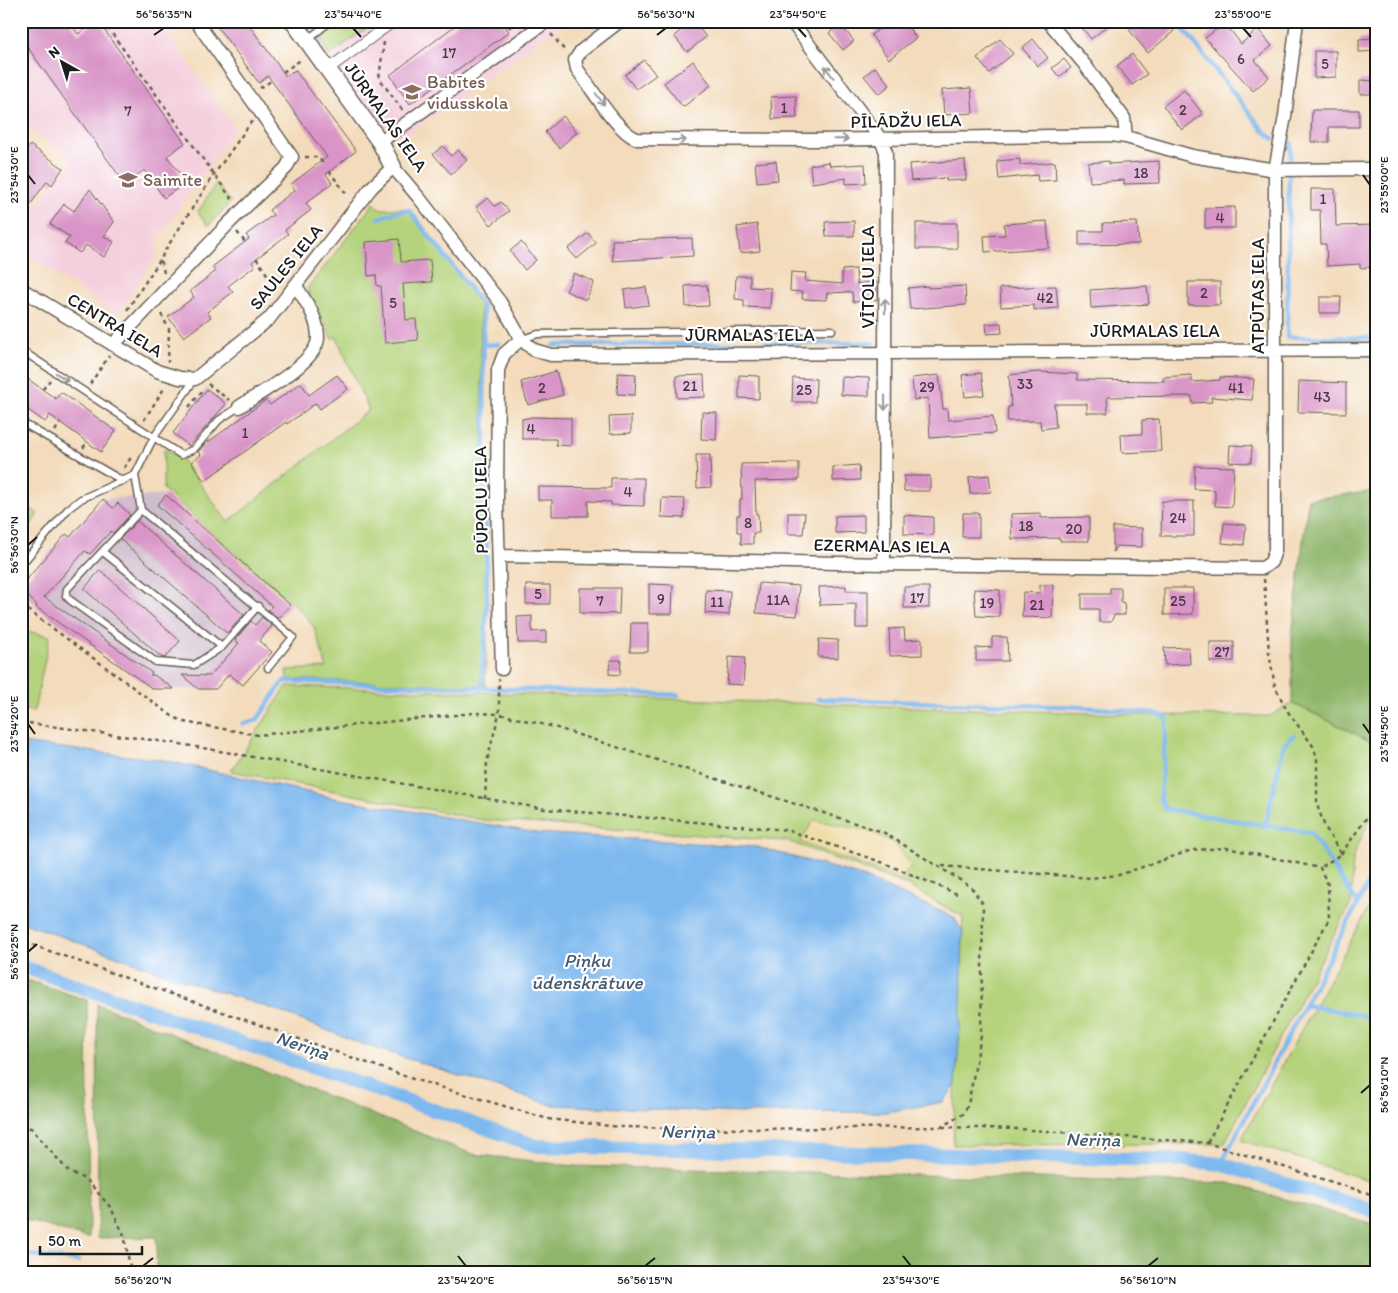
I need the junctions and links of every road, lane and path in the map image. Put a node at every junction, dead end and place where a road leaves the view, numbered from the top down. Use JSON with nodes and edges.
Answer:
{"nodes":[{"id":1,"x":103,"y":21,"type":"edge"},
{"id":2,"x":196,"y":21,"type":"edge"},
{"id":3,"x":293,"y":21,"type":"edge"},
{"id":4,"x":331,"y":21,"type":"edge"},
{"id":5,"x":620,"y":21,"type":"edge"},
{"id":6,"x":791,"y":21,"type":"edge"},
{"id":7,"x":1048,"y":21,"type":"edge"},
{"id":8,"x":1297,"y":21,"type":"edge"},
{"id":9,"x":545,"y":23,"type":"edge"},
{"id":10,"x":390,"y":24,"type":"edge"},
{"id":11,"x":307,"y":40,"type":"junction"},
{"id":12,"x":306,"y":56,"type":"dead end"},
{"id":13,"x":575,"y":60,"type":"junction"},
{"id":14,"x":328,"y":70,"type":"junction"},
{"id":15,"x":283,"y":72,"type":"dead end"},
{"id":16,"x":259,"y":111,"type":"junction"},
{"id":17,"x":410,"y":120,"type":"junction"},
{"id":18,"x":1126,"y":137,"type":"junction"},
{"id":19,"x":880,"y":138,"type":"junction"},
{"id":20,"x":380,"y":142,"type":"junction"},
{"id":21,"x":292,"y":157,"type":"junction"},
{"id":22,"x":323,"y":163,"type":"dead end"},
{"id":23,"x":393,"y":167,"type":"junction"},
{"id":24,"x":1275,"y":170,"type":"junction"},
{"id":25,"x":329,"y":171,"type":"dead end"},
{"id":26,"x":213,"y":176,"type":"junction"},
{"id":27,"x":1377,"y":182,"type":"edge"},
{"id":28,"x":350,"y":199,"type":"dead end"},
{"id":29,"x":241,"y":211,"type":"junction"},
{"id":30,"x":256,"y":258,"type":"dead end"},
{"id":31,"x":160,"y":259,"type":"junction"},
{"id":32,"x":21,"y":260,"type":"edge"},
{"id":33,"x":25,"y":270,"type":"dead end"},
{"id":34,"x":170,"y":285,"type":"junction"},
{"id":35,"x":296,"y":286,"type":"junction"},
{"id":36,"x":21,"y":288,"type":"edge"},
{"id":37,"x":278,"y":290,"type":"dead end"},
{"id":38,"x":154,"y":302,"type":"junction"},
{"id":39,"x":125,"y":313,"type":"dead end"},
{"id":40,"x":832,"y":330,"type":"dead end"},
{"id":41,"x":521,"y":339,"type":"junction"},
{"id":42,"x":114,"y":345,"type":"junction"},
{"id":43,"x":21,"y":350,"type":"edge"},
{"id":44,"x":1377,"y":350,"type":"edge"},
{"id":45,"x":1276,"y":351,"type":"junction"},
{"id":46,"x":885,"y":354,"type":"junction"},
{"id":47,"x":168,"y":375,"type":"junction"},
{"id":48,"x":195,"y":379,"type":"junction"},
{"id":49,"x":85,"y":392,"type":"junction"},
{"id":50,"x":190,"y":406,"type":"dead end"},
{"id":51,"x":238,"y":407,"type":"junction"},
{"id":52,"x":21,"y":422,"type":"edge"},
{"id":53,"x":140,"y":427,"type":"junction"},
{"id":54,"x":154,"y":436,"type":"junction"},
{"id":55,"x":134,"y":454,"type":"dead end"},
{"id":56,"x":135,"y":475,"type":"junction"},
{"id":57,"x":120,"y":479,"type":"junction"},
{"id":58,"x":141,"y":510,"type":"junction"},
{"id":59,"x":103,"y":552,"type":"junction"},
{"id":60,"x":500,"y":556,"type":"junction"},
{"id":61,"x":884,"y":564,"type":"junction"},
{"id":62,"x":21,"y":565,"type":"edge"},
{"id":63,"x":1263,"y":568,"type":"junction"},
{"id":64,"x":21,"y":605,"type":"edge"},
{"id":65,"x":258,"y":606,"type":"junction"},
{"id":66,"x":222,"y":647,"type":"junction"},
{"id":67,"x":268,"y":668,"type":"dead end"},
{"id":68,"x":500,"y":675,"type":"joint"},
{"id":69,"x":499,"y":714,"type":"junction"},
{"id":70,"x":21,"y":722,"type":"edge"},
{"id":71,"x":485,"y":799,"type":"junction"},
{"id":72,"x":1377,"y":803,"type":"edge"},
{"id":73,"x":1341,"y":854,"type":"junction"},
{"id":74,"x":940,"y":866,"type":"junction"},
{"id":75,"x":1320,"y":868,"type":"junction"},
{"id":76,"x":957,"y":894,"type":"dead end"},
{"id":77,"x":21,"y":941,"type":"edge"},
{"id":78,"x":21,"y":1126,"type":"edge"},
{"id":79,"x":941,"y":1126,"type":"junction"},
{"id":80,"x":1207,"y":1144,"type":"junction"},
{"id":81,"x":1377,"y":1196,"type":"edge"},
{"id":82,"x":131,"y":1272,"type":"edge"}],
"edges":[{"from":1,"to":26,"type":"path"},
{"from":2,"to":16,"type":"street"},
{"from":3,"to":11,"type":"street","name":"JŪRMALAS IELA"},
{"from":4,"to":11,"type":"lane"},
{"from":5,"to":13,"type":"street"},
{"from":19,"to":6,"type":"street","name":"VĪTOLU IELA","one_way":true},
{"from":7,"to":18,"type":"street"},
{"from":8,"to":24,"type":"street","name":"ATPŪTAS IELA"},
{"from":9,"to":13,"type":"path"},
{"from":9,"to":17,"type":"street"},
{"from":10,"to":14,"type":"street"},
{"from":10,"to":17,"type":"path"},
{"from":11,"to":14,"type":"street","name":"JŪRMALAS IELA"},
{"from":12,"to":15,"type":"path"},
{"from":13,"to":19,"type":"street","name":"PĪLĀDŽU IELA","one_way":true},
{"from":14,"to":20,"type":"street","name":"JŪRMALAS IELA"},
{"from":16,"to":21,"type":"street"},
{"from":16,"to":26,"type":"path"},
{"from":17,"to":20,"type":"street"},
{"from":18,"to":19,"type":"street","name":"PĪLĀDŽU IELA"},
{"from":18,"to":24,"type":"street","name":"PĪLĀDŽU IELA"},
{"from":46,"to":19,"type":"street","name":"VĪTOLU IELA","one_way":true},
{"from":20,"to":23,"type":"street","name":"JŪRMALAS IELA"},
{"from":21,"to":22,"type":"path"},
{"from":21,"to":29,"type":"street"},
{"from":23,"to":35,"type":"street","name":"SAULES IELA"},
{"from":23,"to":41,"type":"street","name":"JŪRMALAS IELA"},
{"from":24,"to":27,"type":"street","name":"PĪLĀDŽU IELA"},
{"from":24,"to":45,"type":"street","name":"ATPŪTAS IELA"},
{"from":25,"to":28,"type":"path"},
{"from":26,"to":29,"type":"path"},
{"from":26,"to":31,"type":"path"},
{"from":29,"to":34,"type":"street"},
{"from":30,"to":37,"type":"path"},
{"from":31,"to":34,"type":"path"},
{"from":31,"to":39,"type":"path"},
{"from":32,"to":33,"type":"path"},
{"from":34,"to":38,"type":"street"},
{"from":35,"to":48,"type":"street","name":"SAULES IELA"},
{"from":35,"to":51,"type":"street"},
{"from":36,"to":42,"type":"street","name":"CENTRA IELA"},
{"from":38,"to":42,"type":"street"},
{"from":38,"to":47,"type":"path"},
{"from":40,"to":41,"type":"lane"},
{"from":41,"to":46,"type":"street","name":"JŪRMALAS IELA"},
{"from":41,"to":60,"type":"street","name":"PŪPOLU IELA"},
{"from":42,"to":47,"type":"street","name":"CENTRA IELA"},
{"from":42,"to":49,"type":"path"},
{"from":43,"to":49,"type":"lane","one_way":true},
{"from":44,"to":45,"type":"street","name":"JŪRMALAS IELA"},
{"from":45,"to":46,"type":"street","name":"JŪRMALAS IELA"},
{"from":45,"to":63,"type":"street","name":"ATPŪTAS IELA"},
{"from":46,"to":61,"type":"street","name":"VĪTOLU IELA","one_way":true},
{"from":47,"to":48,"type":"street","name":"CENTRA IELA"},
{"from":47,"to":53,"type":"path"},
{"from":48,"to":54,"type":"lane"},
{"from":49,"to":53,"type":"lane"},
{"from":50,"to":51,"type":"path"},
{"from":51,"to":54,"type":"lane"},
{"from":52,"to":57,"type":"lane"},
{"from":53,"to":54,"type":"lane"},
{"from":54,"to":56,"type":"lane"},
{"from":55,"to":57,"type":"path"},
{"from":56,"to":57,"type":"lane"},
{"from":56,"to":58,"type":"lane"},
{"from":57,"to":62,"type":"lane"},
{"from":58,"to":59,"type":"lane"},
{"from":58,"to":65,"type":"lane"},
{"from":59,"to":66,"type":"lane"},
{"from":59,"to":66,"type":"lane"},
{"from":60,"to":61,"type":"street","name":"EZERMALAS IELA"},
{"from":60,"to":68,"type":"street","name":"PŪPOLU IELA"},
{"from":61,"to":63,"type":"street","name":"EZERMALAS IELA"},
{"from":63,"to":73,"type":"path"},
{"from":64,"to":69,"type":"path"},
{"from":65,"to":66,"type":"lane"},
{"from":65,"to":67,"type":"lane"},
{"from":68,"to":69,"type":"path"},
{"from":69,"to":71,"type":"path"},
{"from":69,"to":74,"type":"path"},
{"from":70,"to":71,"type":"path"},
{"from":71,"to":76,"type":"path"},
{"from":72,"to":73,"type":"path"},
{"from":73,"to":75,"type":"path"},
{"from":74,"to":75,"type":"path"},
{"from":74,"to":79,"type":"path"},
{"from":75,"to":80,"type":"path"},
{"from":77,"to":79,"type":"path"},
{"from":78,"to":82,"type":"path"},
{"from":79,"to":80,"type":"path"},
{"from":80,"to":81,"type":"path"}]}
